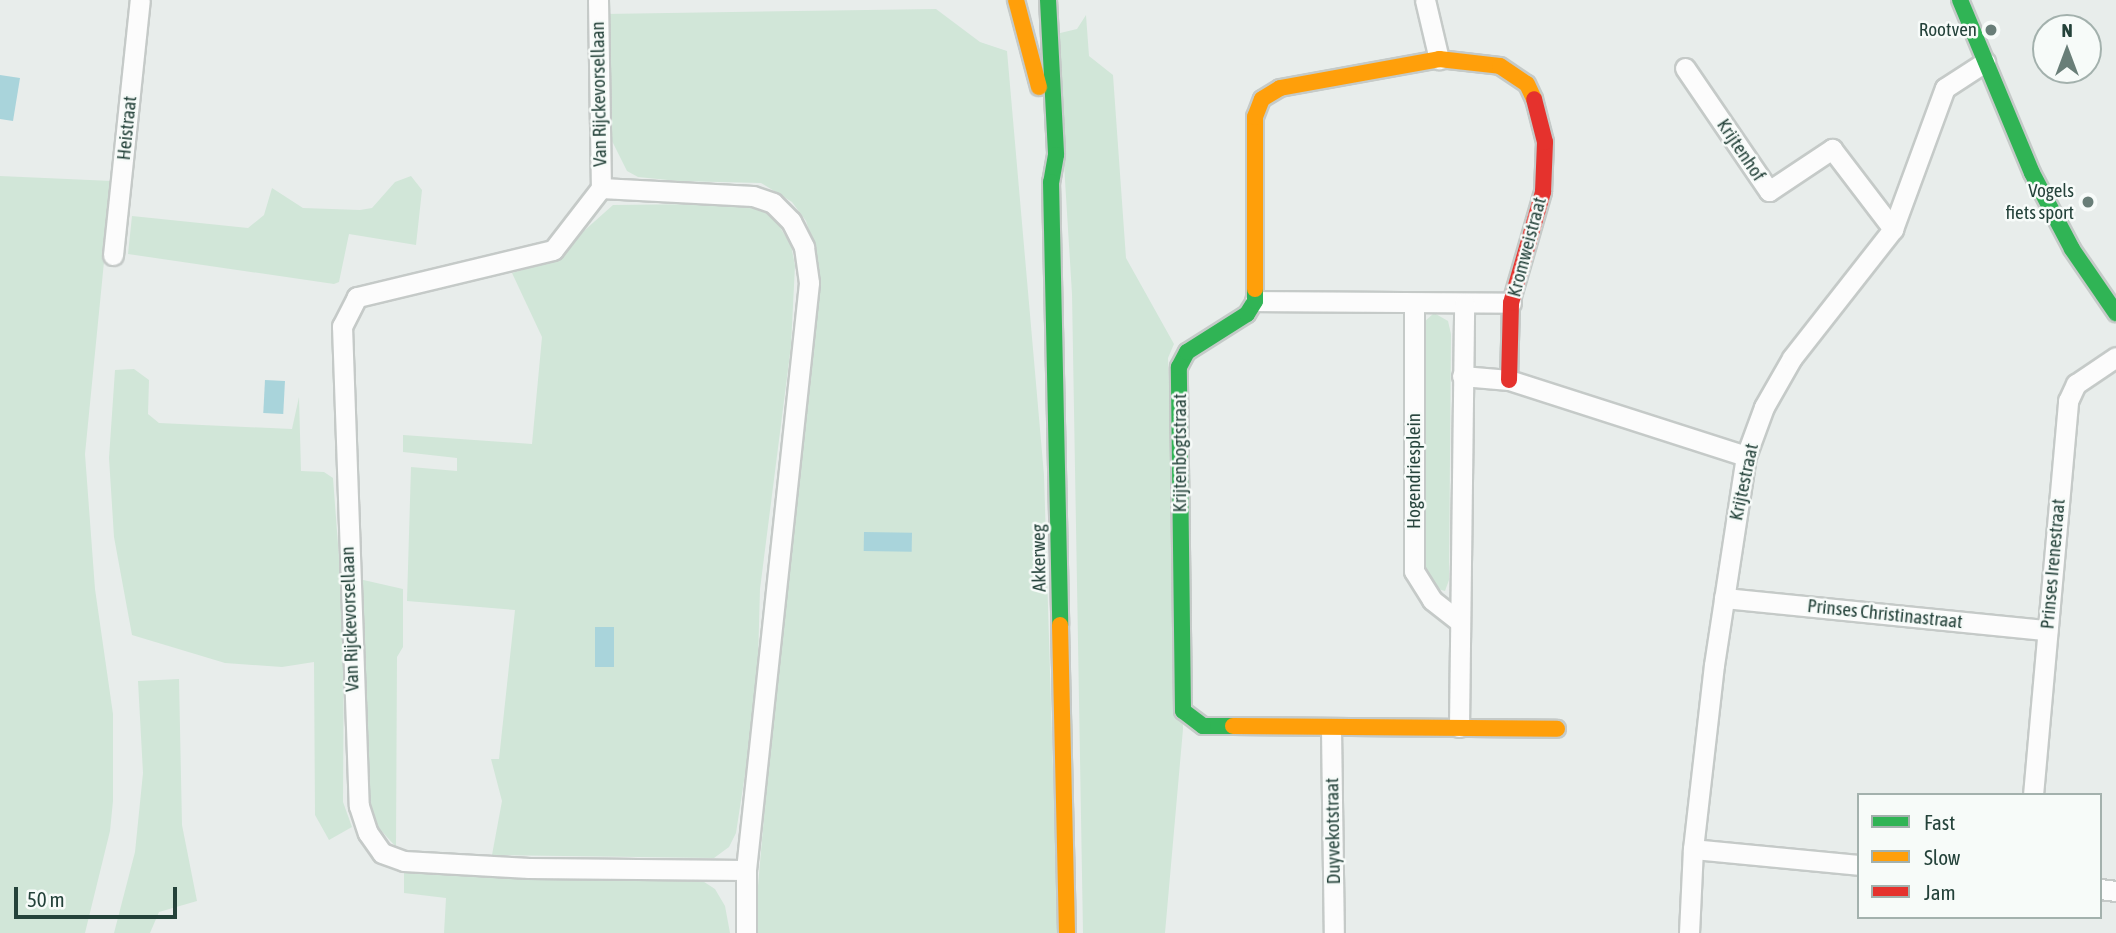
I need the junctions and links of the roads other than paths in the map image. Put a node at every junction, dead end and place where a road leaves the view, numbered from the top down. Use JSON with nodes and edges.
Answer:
{"nodes":[{"id":1,"x":140,"y":0,"type":"edge"},
{"id":2,"x":597,"y":0,"type":"edge"},
{"id":3,"x":1016,"y":0,"type":"edge"},
{"id":4,"x":1048,"y":0,"type":"edge"},
{"id":5,"x":1425,"y":0,"type":"edge"},
{"id":6,"x":1960,"y":0,"type":"edge"},
{"id":7,"x":1439,"y":59,"type":"junction"},
{"id":8,"x":1985,"y":62,"type":"junction"},
{"id":9,"x":1685,"y":68,"type":"dead end"},
{"id":10,"x":1051,"y":182,"type":"junction"},
{"id":11,"x":601,"y":188,"type":"junction"},
{"id":12,"x":1893,"y":229,"type":"junction"},
{"id":13,"x":113,"y":255,"type":"dead end"},
{"id":14,"x":1255,"y":301,"type":"junction"},
{"id":15,"x":1414,"y":303,"type":"junction"},
{"id":16,"x":1464,"y":303,"type":"junction"},
{"id":17,"x":1511,"y":303,"type":"junction"},
{"id":18,"x":2116,"y":313,"type":"edge"},
{"id":19,"x":2116,"y":357,"type":"edge"},
{"id":20,"x":1462,"y":376,"type":"junction"},
{"id":21,"x":1509,"y":380,"type":"junction"},
{"id":22,"x":1746,"y":456,"type":"junction"},
{"id":23,"x":1724,"y":598,"type":"junction"},
{"id":24,"x":1459,"y":621,"type":"junction"},
{"id":25,"x":2047,"y":630,"type":"junction"},
{"id":26,"x":1459,"y":727,"type":"junction"},
{"id":27,"x":1331,"y":729,"type":"junction"},
{"id":28,"x":1557,"y":729,"type":"dead end"},
{"id":29,"x":2033,"y":793,"type":"edge"},
{"id":30,"x":1693,"y":849,"type":"junction"},
{"id":31,"x":1857,"y":865,"type":"edge"},
{"id":32,"x":746,"y":870,"type":"junction"},
{"id":33,"x":746,"y":933,"type":"edge"},
{"id":34,"x":1067,"y":933,"type":"edge"},
{"id":35,"x":1335,"y":933,"type":"edge"},
{"id":36,"x":1689,"y":933,"type":"edge"}],
"edges":[{"from":1,"to":13,"type":"street","name":"Heistraat"},
{"from":2,"to":11,"type":"street","name":"Van Rijckevorsellaan"},
{"from":3,"to":10,"type":"street","name":"Akkerweg"},
{"from":4,"to":10,"type":"street","name":"Akkerweg"},
{"from":5,"to":7,"type":"street"},
{"from":6,"to":8,"type":"street"},
{"from":7,"to":14,"type":"street"},
{"from":7,"to":17,"type":"street","name":"Kromweistraat"},
{"from":8,"to":12,"type":"street","name":"Krijtestraat"},
{"from":8,"to":18,"type":"street"},
{"from":9,"to":12,"type":"street","name":"Krijtenhof"},
{"from":10,"to":34,"type":"street","name":"Akkerweg"},
{"from":11,"to":32,"type":"street","name":"Van Rijckevorsellaan"},
{"from":11,"to":32,"type":"street","name":"Van Rijckevorsellaan"},
{"from":12,"to":22,"type":"street","name":"Krijtestraat"},
{"from":14,"to":15,"type":"street"},
{"from":14,"to":27,"type":"street","name":"Krijtenbogtstraat"},
{"from":15,"to":16,"type":"street"},
{"from":15,"to":24,"type":"street","name":"Hogendriesplein"},
{"from":16,"to":17,"type":"street"},
{"from":16,"to":20,"type":"street"},
{"from":17,"to":21,"type":"street","name":"Kromweistraat"},
{"from":19,"to":25,"type":"street","name":"Prinses Irenestraat"},
{"from":20,"to":21,"type":"street"},
{"from":20,"to":24,"type":"street"},
{"from":21,"to":22,"type":"street"},
{"from":22,"to":23,"type":"street","name":"Krijtestraat"},
{"from":23,"to":25,"type":"street","name":"Prinses Christinastraat"},
{"from":23,"to":30,"type":"street","name":"Krijtestraat"},
{"from":24,"to":26,"type":"street"},
{"from":25,"to":29,"type":"street","name":"Prinses Irenestraat"},
{"from":26,"to":27,"type":"street","name":"Krijtenbogtstraat"},
{"from":26,"to":28,"type":"street","name":"Krijtenbogtstraat"},
{"from":27,"to":35,"type":"street","name":"Duyvekotstraat"},
{"from":30,"to":31,"type":"street"},
{"from":30,"to":36,"type":"street","name":"Krijtestraat"},
{"from":32,"to":33,"type":"street","name":"Van Rijckevorsellaan"}]}
